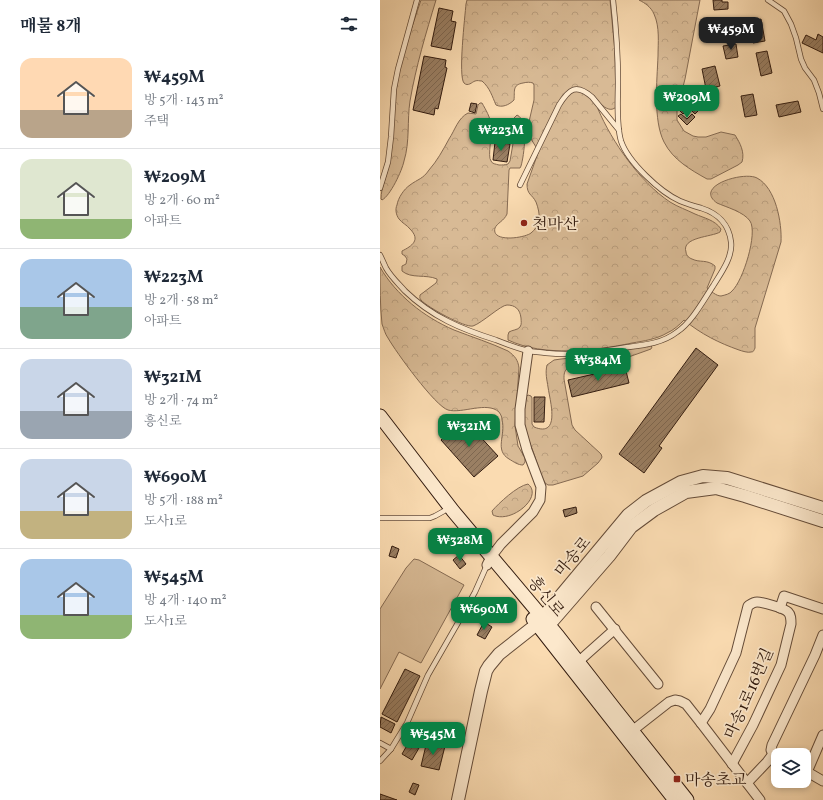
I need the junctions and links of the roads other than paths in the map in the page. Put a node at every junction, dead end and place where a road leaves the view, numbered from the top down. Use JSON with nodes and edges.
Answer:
{"nodes":[{"id":1,"x":417,"y":0,"type":"edge"},
{"id":2,"x":613,"y":0,"type":"edge"},
{"id":3,"x":768,"y":0,"type":"edge"},
{"id":4,"x":823,"y":108,"type":"edge"},
{"id":5,"x":619,"y":130,"type":"junction"},
{"id":6,"x":520,"y":185,"type":"dead end"},
{"id":7,"x":380,"y":188,"type":"edge"},
{"id":8,"x":380,"y":255,"type":"edge"},
{"id":9,"x":528,"y":351,"type":"junction"},
{"id":10,"x":380,"y":416,"type":"edge"},
{"id":11,"x":380,"y":430,"type":"edge"},
{"id":12,"x":823,"y":508,"type":"edge"},
{"id":13,"x":444,"y":511,"type":"junction"},
{"id":14,"x":380,"y":518,"type":"edge"},
{"id":15,"x":823,"y":521,"type":"edge"},
{"id":16,"x":489,"y":561,"type":"junction"},
{"id":17,"x":596,"y":607,"type":"dead end"},
{"id":18,"x":780,"y":608,"type":"junction"},
{"id":19,"x":823,"y":609,"type":"edge"},
{"id":20,"x":543,"y":622,"type":"junction"},
{"id":21,"x":615,"y":629,"type":"junction"},
{"id":22,"x":823,"y":635,"type":"edge"},
{"id":23,"x":578,"y":662,"type":"junction"},
{"id":24,"x":658,"y":684,"type":"dead end"},
{"id":25,"x":701,"y":723,"type":"junction"},
{"id":26,"x":632,"y":731,"type":"junction"},
{"id":27,"x":823,"y":735,"type":"edge"},
{"id":28,"x":380,"y":742,"type":"edge"},
{"id":29,"x":772,"y":748,"type":"edge"},
{"id":30,"x":390,"y":749,"type":"junction"},
{"id":31,"x":771,"y":758,"type":"edge"},
{"id":32,"x":811,"y":760,"type":"edge"},
{"id":33,"x":380,"y":761,"type":"edge"},
{"id":34,"x":732,"y":764,"type":"junction"},
{"id":35,"x":811,"y":774,"type":"edge"},
{"id":36,"x":823,"y":781,"type":"edge"},
{"id":37,"x":747,"y":783,"type":"junction"},
{"id":38,"x":458,"y":800,"type":"edge"},
{"id":39,"x":675,"y":800,"type":"edge"},
{"id":40,"x":687,"y":800,"type":"edge"},
{"id":41,"x":760,"y":800,"type":"edge"}],
"edges":[{"from":1,"to":7,"type":"lane"},
{"from":2,"to":5,"type":"lane"},
{"from":3,"to":4,"type":"lane"},
{"from":5,"to":6,"type":"lane"},
{"from":5,"to":9,"type":"lane"},
{"from":8,"to":9,"type":"lane"},
{"from":9,"to":16,"type":"street"},
{"from":10,"to":16,"type":"main road","name":"흥신로"},
{"from":11,"to":13,"type":"main road","name":"흥신로"},
{"from":12,"to":20,"type":"street","name":"마송로"},
{"from":13,"to":14,"type":"lane"},
{"from":13,"to":16,"type":"main road","name":"흥신로"},
{"from":15,"to":20,"type":"street","name":"마송로"},
{"from":16,"to":20,"type":"main road","name":"흥신로"},
{"from":16,"to":30,"type":"lane"},
{"from":17,"to":21,"type":"street"},
{"from":18,"to":19,"type":"street"},
{"from":18,"to":25,"type":"street","name":"마송1로16번길"},
{"from":18,"to":34,"type":"street","name":"마송1로16번길"},
{"from":20,"to":23,"type":"main road","name":"흥신로"},
{"from":20,"to":38,"type":"street"},
{"from":20,"to":39,"type":"main road","name":"흥신로"},
{"from":21,"to":23,"type":"street"},
{"from":21,"to":24,"type":"street"},
{"from":22,"to":29,"type":"street"},
{"from":23,"to":26,"type":"main road","name":"흥신로"},
{"from":25,"to":26,"type":"street","name":"마송1로16번길"},
{"from":25,"to":34,"type":"street","name":"마송1로16번길"},
{"from":26,"to":40,"type":"main road","name":"흥신로"},
{"from":27,"to":32,"type":"street"},
{"from":28,"to":30,"type":"lane"},
{"from":30,"to":33,"type":"lane"},
{"from":31,"to":37,"type":"street"},
{"from":34,"to":37,"type":"street","name":"마송1로16번길"},
{"from":35,"to":36,"type":"street"},
{"from":37,"to":41,"type":"street","name":"마송1로16번길"}]}
